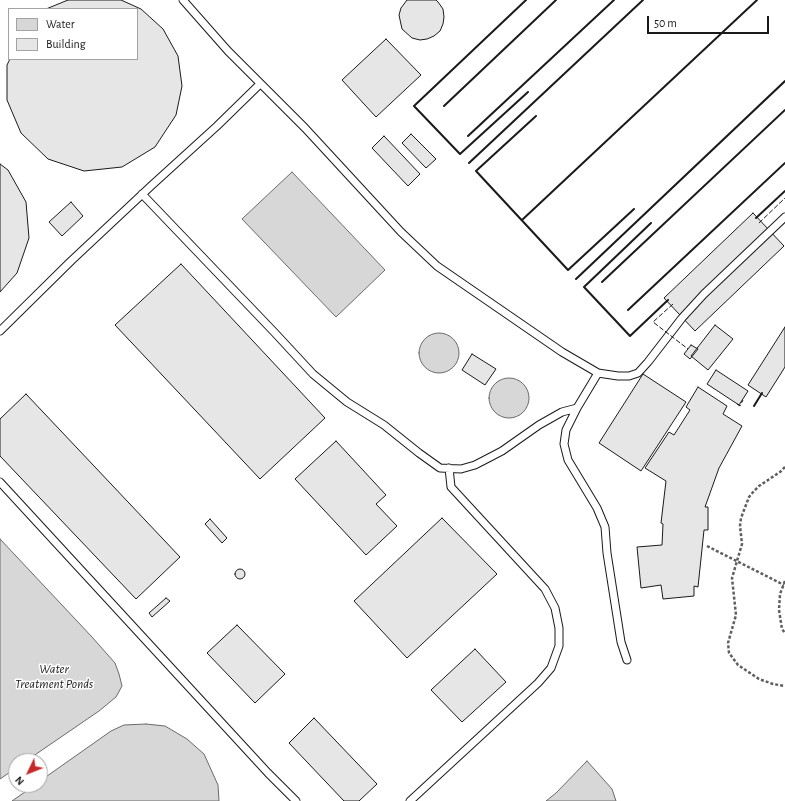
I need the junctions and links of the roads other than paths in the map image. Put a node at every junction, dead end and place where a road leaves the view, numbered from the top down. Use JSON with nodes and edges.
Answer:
{"nodes":[{"id":1,"x":183,"y":0,"type":"edge"},
{"id":2,"x":260,"y":84,"type":"junction"},
{"id":3,"x":142,"y":194,"type":"junction"},
{"id":4,"x":785,"y":217,"type":"edge"},
{"id":5,"x":0,"y":331,"type":"edge"},
{"id":6,"x":598,"y":374,"type":"junction"},
{"id":7,"x":577,"y":408,"type":"junction"},
{"id":8,"x":449,"y":468,"type":"junction"},
{"id":9,"x":0,"y":482,"type":"edge"},
{"id":10,"x":627,"y":660,"type":"dead end"},
{"id":11,"x":296,"y":801,"type":"edge"},
{"id":12,"x":410,"y":801,"type":"edge"}],
"edges":[{"from":1,"to":2,"type":"lane"},
{"from":2,"to":3,"type":"lane"},
{"from":2,"to":6,"type":"lane"},
{"from":3,"to":5,"type":"lane"},
{"from":3,"to":8,"type":"lane"},
{"from":4,"to":6,"type":"lane"},
{"from":6,"to":7,"type":"lane"},
{"from":7,"to":8,"type":"lane"},
{"from":7,"to":10,"type":"lane"},
{"from":8,"to":12,"type":"lane"},
{"from":9,"to":11,"type":"lane"}]}
